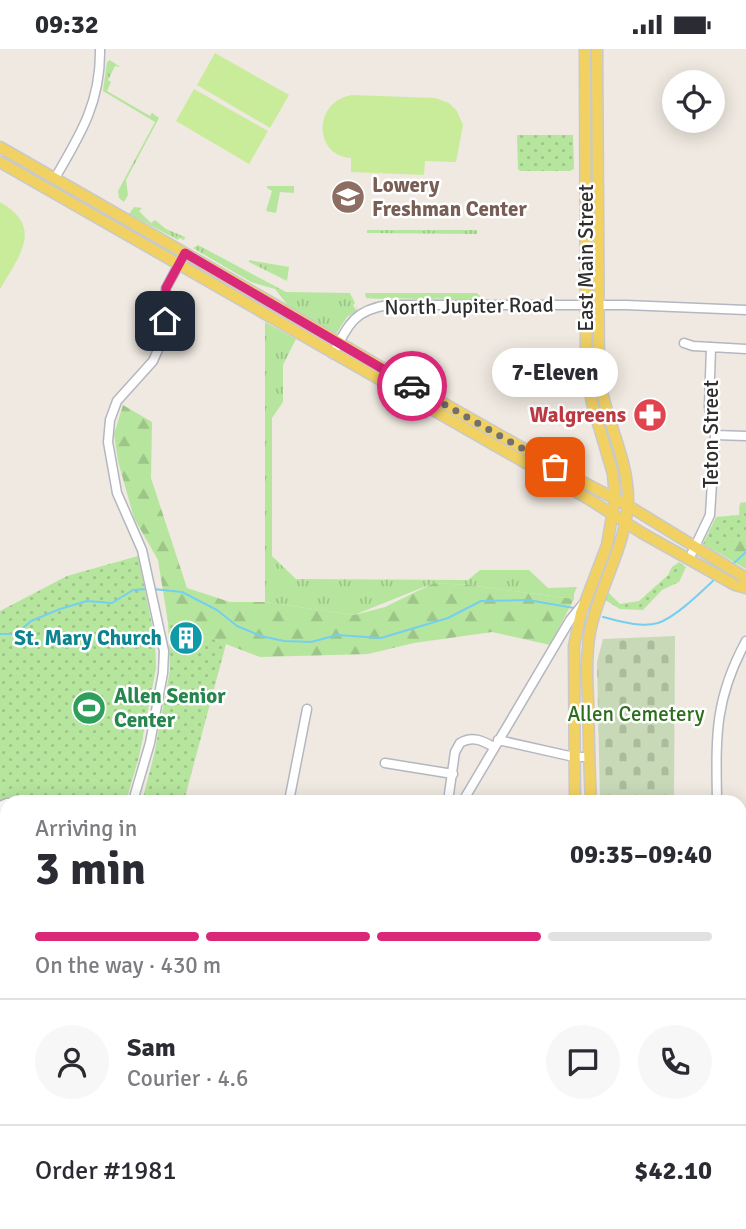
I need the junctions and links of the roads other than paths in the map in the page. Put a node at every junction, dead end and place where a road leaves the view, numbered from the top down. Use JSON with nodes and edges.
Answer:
{"nodes":[{"id":1,"x":100,"y":49,"type":"edge"},
{"id":2,"x":586,"y":49,"type":"edge"},
{"id":3,"x":597,"y":49,"type":"edge"},
{"id":4,"x":586,"y":91,"type":"junction"},
{"id":5,"x":598,"y":91,"type":"junction"},
{"id":6,"x":0,"y":147,"type":"edge"},
{"id":7,"x":0,"y":162,"type":"edge"},
{"id":8,"x":55,"y":178,"type":"junction"},
{"id":9,"x":586,"y":180,"type":"junction"},
{"id":10,"x":598,"y":180,"type":"junction"},
{"id":11,"x":49,"y":189,"type":"junction"},
{"id":12,"x":185,"y":253,"type":"junction"},
{"id":13,"x":178,"y":264,"type":"junction"},
{"id":14,"x":586,"y":305,"type":"junction"},
{"id":15,"x":599,"y":305,"type":"junction"},
{"id":16,"x":746,"y":310,"type":"edge"},
{"id":17,"x":339,"y":342,"type":"junction"},
{"id":18,"x":684,"y":343,"type":"dead end"},
{"id":19,"x":711,"y":347,"type":"junction"},
{"id":20,"x":746,"y":349,"type":"edge"},
{"id":21,"x":333,"y":354,"type":"junction"},
{"id":22,"x":602,"y":393,"type":"junction"},
{"id":23,"x":590,"y":395,"type":"junction"},
{"id":24,"x":715,"y":435,"type":"junction"},
{"id":25,"x":746,"y":436,"type":"edge"},
{"id":26,"x":613,"y":474,"type":"junction"},
{"id":27,"x":592,"y":487,"type":"junction"},
{"id":28,"x":615,"y":499,"type":"junction"},
{"id":29,"x":627,"y":505,"type":"junction"},
{"id":30,"x":614,"y":515,"type":"junction"},
{"id":31,"x":624,"y":521,"type":"junction"},
{"id":32,"x":642,"y":533,"type":"junction"},
{"id":33,"x":620,"y":541,"type":"junction"},
{"id":34,"x":695,"y":548,"type":"junction"},
{"id":35,"x":694,"y":562,"type":"junction"},
{"id":36,"x":746,"y":577,"type":"edge"},
{"id":37,"x":746,"y":588,"type":"edge"},
{"id":38,"x":585,"y":602,"type":"junction"},
{"id":39,"x":746,"y":641,"type":"edge"},
{"id":40,"x":307,"y":709,"type":"dead end"},
{"id":41,"x":496,"y":744,"type":"junction"},
{"id":42,"x":574,"y":757,"type":"junction"},
{"id":43,"x":589,"y":757,"type":"junction"},
{"id":44,"x":385,"y":763,"type":"dead end"},
{"id":45,"x":453,"y":774,"type":"junction"},
{"id":46,"x":135,"y":795,"type":"edge"},
{"id":47,"x":290,"y":795,"type":"edge"},
{"id":48,"x":449,"y":795,"type":"edge"},
{"id":49,"x":466,"y":795,"type":"edge"},
{"id":50,"x":575,"y":795,"type":"edge"},
{"id":51,"x":590,"y":795,"type":"edge"},
{"id":52,"x":717,"y":795,"type":"edge"}],
"edges":[{"from":1,"to":8,"type":"street"},
{"from":2,"to":4,"type":"main road","name":"East Main Street"},
{"from":3,"to":5,"type":"main road","name":"East Main Street"},
{"from":4,"to":5,"type":"main road"},
{"from":4,"to":9,"type":"main road","name":"East Main Street"},
{"from":5,"to":10,"type":"main road","name":"East Main Street"},
{"from":6,"to":8,"type":"main road"},
{"from":7,"to":11,"type":"main road"},
{"from":8,"to":11,"type":"main road"},
{"from":8,"to":12,"type":"main road"},
{"from":9,"to":10,"type":"main road"},
{"from":9,"to":14,"type":"main road","name":"East Main Street"},
{"from":10,"to":15,"type":"main road","name":"East Main Street"},
{"from":11,"to":13,"type":"main road"},
{"from":12,"to":13,"type":"street"},
{"from":12,"to":17,"type":"main road"},
{"from":13,"to":21,"type":"main road"},
{"from":13,"to":46,"type":"street"},
{"from":14,"to":15,"type":"street","name":"North Jupiter Road"},
{"from":14,"to":17,"type":"street","name":"North Jupiter Road"},
{"from":14,"to":23,"type":"main road","name":"East Main Street"},
{"from":15,"to":16,"type":"street","name":"North Jupiter Road"},
{"from":15,"to":22,"type":"main road","name":"East Main Street"},
{"from":17,"to":21,"type":"street","name":"North Jupiter Road"},
{"from":17,"to":27,"type":"main road"},
{"from":18,"to":19,"type":"street"},
{"from":19,"to":20,"type":"street"},
{"from":19,"to":24,"type":"street","name":"Teton Street"},
{"from":21,"to":30,"type":"main road"},
{"from":22,"to":23,"type":"main road"},
{"from":22,"to":29,"type":"main road","name":"East Main Street"},
{"from":23,"to":26,"type":"main road","name":"East Main Street"},
{"from":24,"to":25,"type":"street"},
{"from":24,"to":34,"type":"street","name":"Teton Street"},
{"from":26,"to":27,"type":"main road"},
{"from":26,"to":28,"type":"main road","name":"East Main Street"},
{"from":27,"to":28,"type":"main road"},
{"from":28,"to":29,"type":"main road"},
{"from":28,"to":30,"type":"main road","name":"East Main Street"},
{"from":29,"to":31,"type":"main road","name":"East Main Street"},
{"from":29,"to":34,"type":"main road"},
{"from":30,"to":31,"type":"main road"},
{"from":30,"to":38,"type":"main road","name":"East Main Street"},
{"from":31,"to":32,"type":"main road"},
{"from":31,"to":33,"type":"main road","name":"East Main Street"},
{"from":32,"to":33,"type":"main road"},
{"from":32,"to":35,"type":"main road"},
{"from":33,"to":43,"type":"main road","name":"East Main Street"},
{"from":34,"to":35,"type":"street","name":"Teton Street"},
{"from":34,"to":36,"type":"main road"},
{"from":35,"to":37,"type":"main road"},
{"from":38,"to":41,"type":"street","name":"East Main Street"},
{"from":38,"to":42,"type":"main road"},
{"from":39,"to":52,"type":"street"},
{"from":40,"to":47,"type":"street"},
{"from":41,"to":42,"type":"street"},
{"from":41,"to":45,"type":"street"},
{"from":41,"to":49,"type":"street","name":"East Main Street"},
{"from":42,"to":43,"type":"street"},
{"from":42,"to":50,"type":"main road"},
{"from":43,"to":51,"type":"main road","name":"East Main Street"},
{"from":44,"to":45,"type":"street"},
{"from":45,"to":48,"type":"street"}]}
